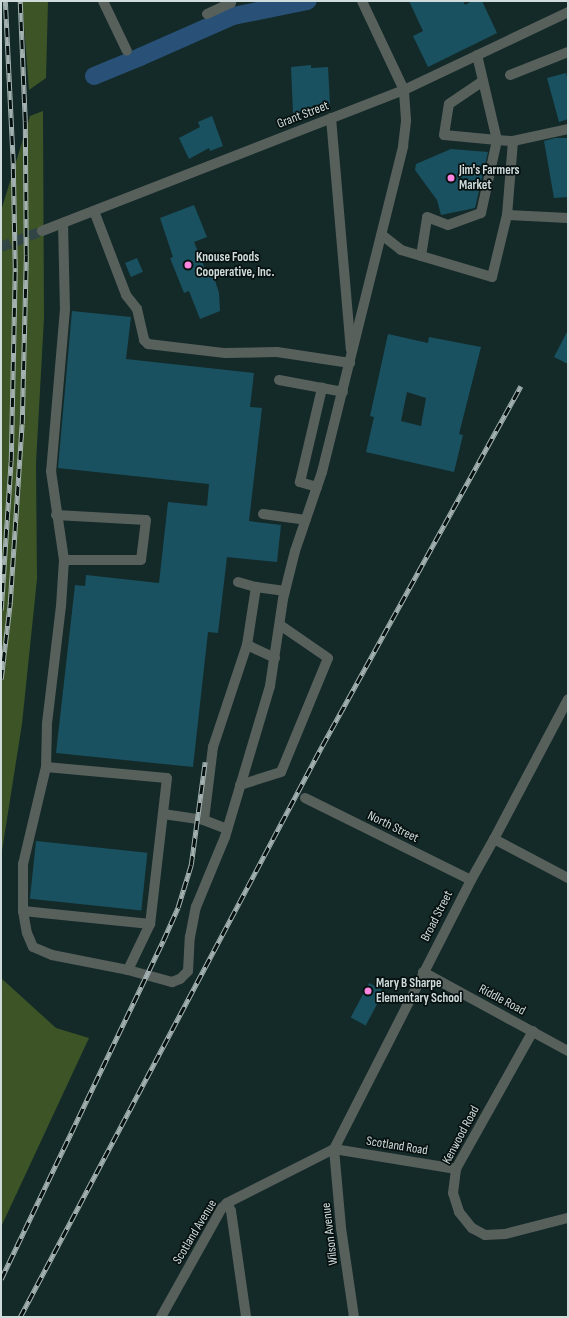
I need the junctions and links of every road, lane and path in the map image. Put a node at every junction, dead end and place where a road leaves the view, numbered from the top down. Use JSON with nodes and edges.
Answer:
{"nodes":[{"id":1,"x":103,"y":1,"type":"edge"},
{"id":2,"x":230,"y":1,"type":"edge"},
{"id":3,"x":362,"y":1,"type":"edge"},
{"id":4,"x":568,"y":12,"type":"edge"},
{"id":5,"x":207,"y":14,"type":"dead end"},
{"id":6,"x":127,"y":51,"type":"dead end"},
{"id":7,"x":568,"y":52,"type":"edge"},
{"id":8,"x":478,"y":55,"type":"junction"},
{"id":9,"x":510,"y":75,"type":"dead end"},
{"id":10,"x":483,"y":81,"type":"junction"},
{"id":11,"x":404,"y":90,"type":"junction"},
{"id":12,"x":331,"y":118,"type":"junction"},
{"id":13,"x":568,"y":129,"type":"edge"},
{"id":14,"x":497,"y":140,"type":"junction"},
{"id":15,"x":513,"y":141,"type":"junction"},
{"id":16,"x":94,"y":210,"type":"junction"},
{"id":17,"x":507,"y":215,"type":"junction"},
{"id":18,"x":568,"y":218,"type":"edge"},
{"id":19,"x":62,"y":223,"type":"junction"},
{"id":20,"x":42,"y":231,"type":"tunnel mouth"},
{"id":21,"x":382,"y":235,"type":"junction"},
{"id":22,"x":421,"y":256,"type":"junction"},
{"id":23,"x":351,"y":360,"type":"junction"},
{"id":24,"x":279,"y":380,"type":"dead end"},
{"id":25,"x":322,"y":388,"type":"junction"},
{"id":26,"x":343,"y":392,"type":"junction"},
{"id":27,"x":317,"y":487,"type":"junction"},
{"id":28,"x":263,"y":514,"type":"dead end"},
{"id":29,"x":56,"y":515,"type":"junction"},
{"id":30,"x":306,"y":520,"type":"junction"},
{"id":31,"x":64,"y":560,"type":"junction"},
{"id":32,"x":238,"y":582,"type":"dead end"},
{"id":33,"x":256,"y":587,"type":"junction"},
{"id":34,"x":285,"y":591,"type":"junction"},
{"id":35,"x":280,"y":625,"type":"junction"},
{"id":36,"x":247,"y":645,"type":"junction"},
{"id":37,"x":276,"y":658,"type":"junction"},
{"id":38,"x":568,"y":699,"type":"edge"},
{"id":39,"x":46,"y":767,"type":"junction"},
{"id":40,"x":240,"y":785,"type":"junction"},
{"id":41,"x":305,"y":798,"type":"dead end"},
{"id":42,"x":163,"y":814,"type":"junction"},
{"id":43,"x":204,"y":820,"type":"junction"},
{"id":44,"x":227,"y":829,"type":"junction"},
{"id":45,"x":494,"y":839,"type":"junction"},
{"id":46,"x":568,"y":878,"type":"edge"},
{"id":47,"x":471,"y":880,"type":"junction"},
{"id":48,"x":23,"y":911,"type":"junction"},
{"id":49,"x":150,"y":924,"type":"junction"},
{"id":50,"x":128,"y":970,"type":"junction"},
{"id":51,"x":423,"y":972,"type":"junction"},
{"id":52,"x":533,"y":1032,"type":"junction"},
{"id":53,"x":568,"y":1051,"type":"edge"},
{"id":54,"x":334,"y":1149,"type":"junction"},
{"id":55,"x":456,"y":1169,"type":"junction"},
{"id":56,"x":227,"y":1203,"type":"junction"},
{"id":57,"x":568,"y":1218,"type":"edge"},
{"id":58,"x":161,"y":1317,"type":"edge"},
{"id":59,"x":246,"y":1317,"type":"edge"},
{"id":60,"x":354,"y":1317,"type":"edge"}],
"edges":[{"from":1,"to":6,"type":"street"},
{"from":2,"to":5,"type":"street"},
{"from":3,"to":11,"type":"street"},
{"from":4,"to":8,"type":"street","name":"Grant Street"},
{"from":7,"to":9,"type":"street"},
{"from":8,"to":10,"type":"street"},
{"from":8,"to":11,"type":"street","name":"Grant Street"},
{"from":10,"to":14,"type":"street"},
{"from":10,"to":14,"type":"street"},
{"from":11,"to":12,"type":"street","name":"Grant Street"},
{"from":11,"to":21,"type":"street"},
{"from":12,"to":16,"type":"street","name":"Grant Street"},
{"from":12,"to":23,"type":"street"},
{"from":13,"to":15,"type":"street"},
{"from":14,"to":15,"type":"street"},
{"from":14,"to":22,"type":"street"},
{"from":15,"to":17,"type":"street"},
{"from":16,"to":19,"type":"street","name":"Grant Street"},
{"from":16,"to":23,"type":"street"},
{"from":17,"to":18,"type":"street"},
{"from":17,"to":22,"type":"street"},
{"from":19,"to":20,"type":"street","name":"Grant Street"},
{"from":19,"to":29,"type":"street"},
{"from":21,"to":22,"type":"street"},
{"from":21,"to":23,"type":"street"},
{"from":23,"to":26,"type":"street"},
{"from":24,"to":25,"type":"street"},
{"from":25,"to":26,"type":"street"},
{"from":25,"to":27,"type":"street"},
{"from":26,"to":27,"type":"street"},
{"from":27,"to":30,"type":"street"},
{"from":28,"to":30,"type":"street"},
{"from":29,"to":31,"type":"street"},
{"from":29,"to":31,"type":"street"},
{"from":30,"to":34,"type":"street"},
{"from":31,"to":39,"type":"street"},
{"from":32,"to":33,"type":"street"},
{"from":33,"to":34,"type":"street"},
{"from":33,"to":36,"type":"street"},
{"from":34,"to":35,"type":"street"},
{"from":35,"to":37,"type":"street"},
{"from":35,"to":40,"type":"street"},
{"from":36,"to":37,"type":"street"},
{"from":36,"to":43,"type":"street"},
{"from":37,"to":40,"type":"street"},
{"from":38,"to":45,"type":"street","name":"Broad Street"},
{"from":39,"to":42,"type":"street"},
{"from":39,"to":48,"type":"street"},
{"from":40,"to":44,"type":"street"},
{"from":41,"to":47,"type":"street","name":"North Street"},
{"from":42,"to":43,"type":"street"},
{"from":42,"to":49,"type":"street"},
{"from":43,"to":44,"type":"street"},
{"from":44,"to":50,"type":"street"},
{"from":45,"to":46,"type":"street"},
{"from":45,"to":47,"type":"street","name":"Broad Street"},
{"from":47,"to":51,"type":"street","name":"Broad Street"},
{"from":48,"to":49,"type":"street"},
{"from":48,"to":50,"type":"street"},
{"from":49,"to":50,"type":"street"},
{"from":51,"to":52,"type":"street","name":"Riddle Road"},
{"from":51,"to":54,"type":"street","name":"Broad Street"},
{"from":52,"to":53,"type":"street","name":"Riddle Road"},
{"from":52,"to":55,"type":"street","name":"Kenwood Road"},
{"from":54,"to":55,"type":"street","name":"Scotland Road"},
{"from":54,"to":56,"type":"street","name":"Scotland Avenue"},
{"from":54,"to":60,"type":"street","name":"Wilson Avenue"},
{"from":55,"to":57,"type":"street","name":"Kenwood Road"},
{"from":56,"to":58,"type":"street","name":"Scotland Avenue"},
{"from":56,"to":59,"type":"street"}]}
